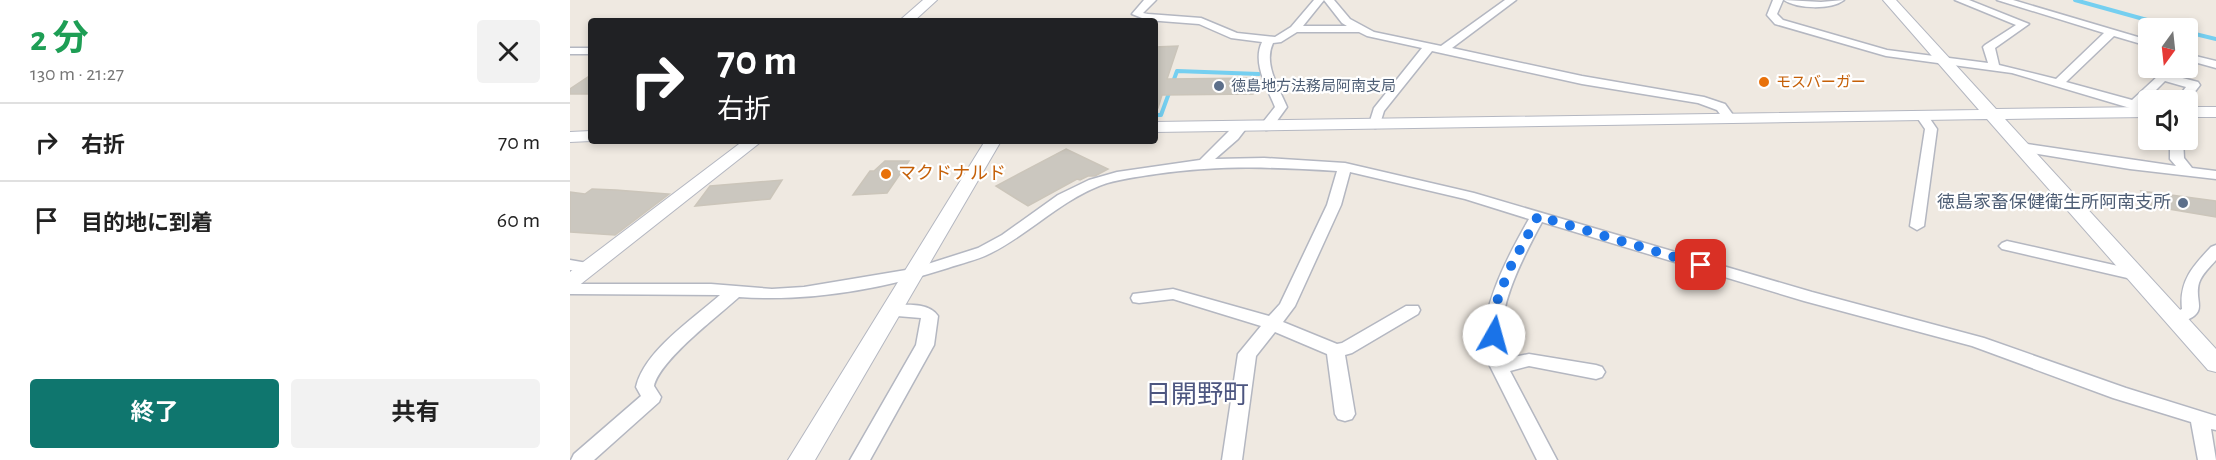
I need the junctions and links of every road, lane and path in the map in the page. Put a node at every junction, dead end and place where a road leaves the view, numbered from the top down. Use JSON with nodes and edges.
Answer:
{"nodes":[{"id":1,"x":931,"y":0,"type":"edge"},
{"id":2,"x":1151,"y":0,"type":"edge"},
{"id":3,"x":1319,"y":0,"type":"edge"},
{"id":4,"x":1329,"y":0,"type":"edge"},
{"id":5,"x":1511,"y":0,"type":"edge"},
{"id":6,"x":1778,"y":0,"type":"edge"},
{"id":7,"x":1789,"y":0,"type":"edge"},
{"id":8,"x":1839,"y":0,"type":"edge"},
{"id":9,"x":1889,"y":0,"type":"edge"},
{"id":10,"x":1960,"y":0,"type":"edge"},
{"id":11,"x":2002,"y":0,"type":"edge"},
{"id":12,"x":910,"y":18,"type":"edge"},
{"id":13,"x":1295,"y":29,"type":"junction"},
{"id":14,"x":1359,"y":29,"type":"junction"},
{"id":15,"x":2111,"y":33,"type":"junction"},
{"id":16,"x":2138,"y":40,"type":"edge"},
{"id":17,"x":1268,"y":41,"type":"junction"},
{"id":18,"x":1428,"y":48,"type":"junction"},
{"id":19,"x":570,"y":51,"type":"edge"},
{"id":20,"x":588,"y":51,"type":"edge"},
{"id":21,"x":1441,"y":51,"type":"junction"},
{"id":22,"x":1940,"y":59,"type":"junction"},
{"id":23,"x":2198,"y":60,"type":"edge"},
{"id":24,"x":2216,"y":65,"type":"edge"},
{"id":25,"x":1994,"y":66,"type":"junction"},
{"id":26,"x":2058,"y":83,"type":"junction"},
{"id":27,"x":2155,"y":90,"type":"edge"},
{"id":28,"x":2190,"y":90,"type":"edge"},
{"id":29,"x":2138,"y":109,"type":"edge"},
{"id":30,"x":2138,"y":110,"type":"edge"},
{"id":31,"x":2198,"y":110,"type":"edge"},
{"id":32,"x":2216,"y":111,"type":"edge"},
{"id":33,"x":1989,"y":114,"type":"junction"},
{"id":34,"x":1922,"y":116,"type":"junction"},
{"id":35,"x":1730,"y":119,"type":"junction"},
{"id":36,"x":1375,"y":124,"type":"junction"},
{"id":37,"x":1242,"y":126,"type":"junction"},
{"id":38,"x":1266,"y":126,"type":"junction"},
{"id":39,"x":1158,"y":127,"type":"edge"},
{"id":40,"x":570,"y":136,"type":"edge"},
{"id":41,"x":588,"y":136,"type":"edge"},
{"id":42,"x":750,"y":144,"type":"edge"},
{"id":43,"x":991,"y":144,"type":"edge"},
{"id":44,"x":2020,"y":147,"type":"junction"},
{"id":45,"x":2177,"y":150,"type":"edge"},
{"id":46,"x":1204,"y":163,"type":"junction"},
{"id":47,"x":1345,"y":167,"type":"junction"},
{"id":48,"x":2187,"y":171,"type":"junction"},
{"id":49,"x":2216,"y":175,"type":"edge"},
{"id":50,"x":1538,"y":216,"type":"junction"},
{"id":51,"x":1917,"y":226,"type":"dead end"},
{"id":52,"x":2007,"y":246,"type":"dead end"},
{"id":53,"x":2216,"y":250,"type":"edge"},
{"id":54,"x":579,"y":267,"type":"edge"},
{"id":55,"x":915,"y":273,"type":"junction"},
{"id":56,"x":2136,"y":275,"type":"junction"},
{"id":57,"x":570,"y":282,"type":"edge"},
{"id":58,"x":570,"y":289,"type":"edge"},
{"id":59,"x":736,"y":290,"type":"junction"},
{"id":60,"x":1139,"y":298,"type":"dead end"},
{"id":61,"x":1412,"y":310,"type":"dead end"},
{"id":62,"x":891,"y":311,"type":"junction"},
{"id":63,"x":2175,"y":319,"type":"junction"},
{"id":64,"x":1271,"y":323,"type":"junction"},
{"id":65,"x":1335,"y":350,"type":"junction"},
{"id":66,"x":2216,"y":364,"type":"edge"},
{"id":67,"x":1499,"y":367,"type":"junction"},
{"id":68,"x":1596,"y":372,"type":"dead end"},
{"id":69,"x":1345,"y":414,"type":"dead end"},
{"id":70,"x":2208,"y":422,"type":"edge"},
{"id":71,"x":581,"y":460,"type":"edge"},
{"id":72,"x":801,"y":460,"type":"edge"},
{"id":73,"x":860,"y":460,"type":"edge"},
{"id":74,"x":1232,"y":460,"type":"edge"},
{"id":75,"x":1547,"y":460,"type":"edge"},
{"id":76,"x":2208,"y":460,"type":"edge"}],
"edges":[{"from":1,"to":12,"type":"street"},
{"from":2,"to":17,"type":"street"},
{"from":3,"to":13,"type":"street"},
{"from":4,"to":14,"type":"street"},
{"from":5,"to":21,"type":"street"},
{"from":6,"to":22,"type":"street"},
{"from":7,"to":8,"type":"street"},
{"from":9,"to":22,"type":"street"},
{"from":10,"to":25,"type":"street"},
{"from":11,"to":15,"type":"street"},
{"from":13,"to":14,"type":"street"},
{"from":13,"to":17,"type":"street"},
{"from":14,"to":18,"type":"street"},
{"from":15,"to":16,"type":"street"},
{"from":15,"to":26,"type":"street"},
{"from":17,"to":38,"type":"street"},
{"from":18,"to":21,"type":"street"},
{"from":18,"to":36,"type":"street"},
{"from":19,"to":20,"type":"street"},
{"from":21,"to":35,"type":"street"},
{"from":22,"to":25,"type":"street"},
{"from":22,"to":33,"type":"street"},
{"from":23,"to":24,"type":"street"},
{"from":25,"to":26,"type":"street"},
{"from":26,"to":29,"type":"street"},
{"from":27,"to":28,"type":"street"},
{"from":30,"to":33,"type":"street"},
{"from":31,"to":32,"type":"street"},
{"from":33,"to":34,"type":"street"},
{"from":33,"to":44,"type":"street"},
{"from":34,"to":35,"type":"street"},
{"from":34,"to":51,"type":"street"},
{"from":35,"to":36,"type":"street"},
{"from":36,"to":38,"type":"street"},
{"from":37,"to":38,"type":"street"},
{"from":37,"to":39,"type":"street"},
{"from":37,"to":46,"type":"street"},
{"from":40,"to":41,"type":"street"},
{"from":42,"to":54,"type":"street"},
{"from":43,"to":55,"type":"street"},
{"from":44,"to":48,"type":"street"},
{"from":44,"to":56,"type":"street"},
{"from":45,"to":48,"type":"street"},
{"from":46,"to":47,"type":"street"},
{"from":46,"to":55,"type":"street"},
{"from":47,"to":50,"type":"street"},
{"from":47,"to":64,"type":"street"},
{"from":48,"to":49,"type":"street"},
{"from":50,"to":67,"type":"street"},
{"from":50,"to":70,"type":"street"},
{"from":52,"to":56,"type":"street"},
{"from":53,"to":63,"type":"street"},
{"from":54,"to":57,"type":"street"},
{"from":55,"to":59,"type":"street"},
{"from":55,"to":62,"type":"street"},
{"from":56,"to":63,"type":"street"},
{"from":58,"to":59,"type":"street"},
{"from":59,"to":71,"type":"street"},
{"from":60,"to":64,"type":"street"},
{"from":61,"to":65,"type":"street"},
{"from":62,"to":72,"type":"street"},
{"from":62,"to":73,"type":"street"},
{"from":63,"to":66,"type":"street"},
{"from":64,"to":65,"type":"street"},
{"from":64,"to":74,"type":"street"},
{"from":65,"to":69,"type":"street"},
{"from":67,"to":68,"type":"street"},
{"from":67,"to":75,"type":"street"},
{"from":70,"to":76,"type":"street"}]}
